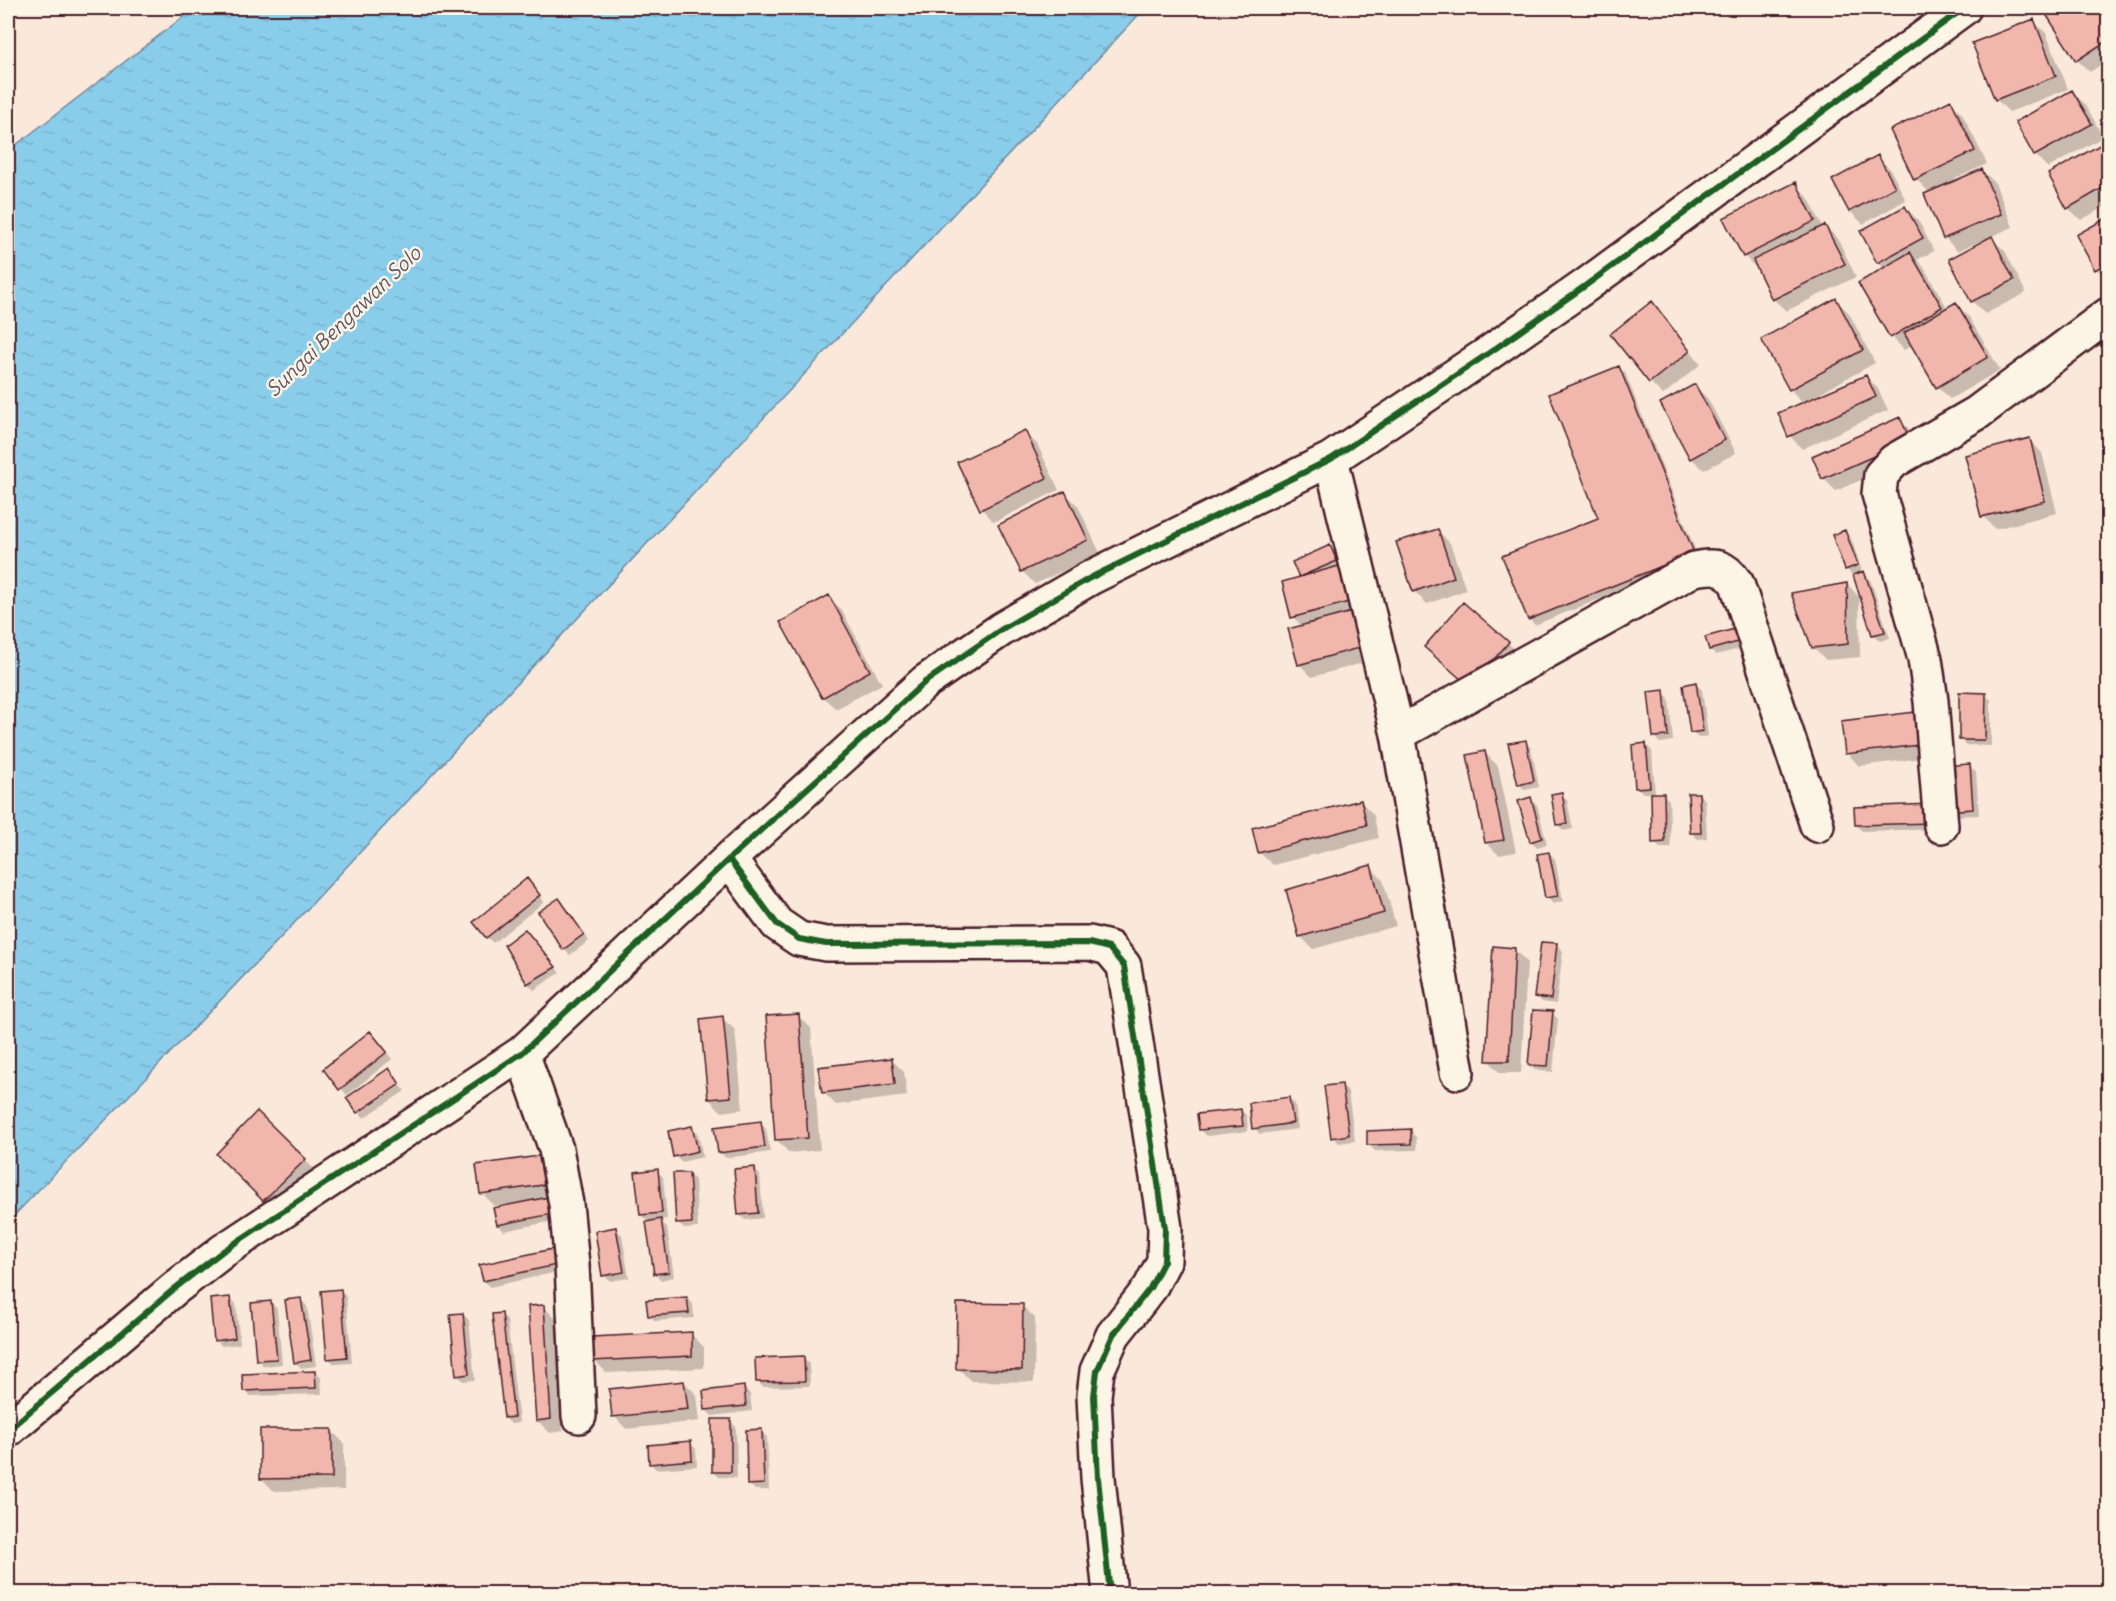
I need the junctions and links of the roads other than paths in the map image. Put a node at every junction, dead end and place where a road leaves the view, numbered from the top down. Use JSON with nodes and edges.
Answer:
{"nodes":[{"id":1,"x":1964,"y":8,"type":"edge"},
{"id":2,"x":2109,"y":315,"type":"edge"},
{"id":3,"x":1331,"y":459,"type":"junction"},
{"id":4,"x":1398,"y":734,"type":"junction"},
{"id":5,"x":1817,"y":825,"type":"dead end"},
{"id":6,"x":1941,"y":826,"type":"dead end"},
{"id":7,"x":729,"y":859,"type":"junction"},
{"id":8,"x":522,"y":1053,"type":"junction"},
{"id":9,"x":1457,"y":1072,"type":"dead end"},
{"id":10,"x":579,"y":1416,"type":"dead end"},
{"id":11,"x":8,"y":1430,"type":"edge"},
{"id":12,"x":1110,"y":1593,"type":"edge"}],
"edges":[{"from":1,"to":3,"type":"street"},
{"from":2,"to":6,"type":"street"},
{"from":3,"to":4,"type":"street"},
{"from":3,"to":7,"type":"street"},
{"from":4,"to":5,"type":"street"},
{"from":4,"to":9,"type":"street"},
{"from":7,"to":8,"type":"street"},
{"from":7,"to":12,"type":"street"},
{"from":8,"to":10,"type":"street"},
{"from":8,"to":11,"type":"street"}]}
